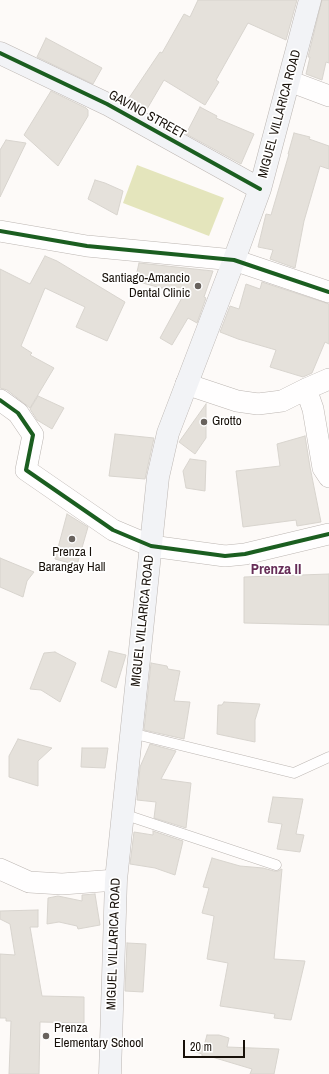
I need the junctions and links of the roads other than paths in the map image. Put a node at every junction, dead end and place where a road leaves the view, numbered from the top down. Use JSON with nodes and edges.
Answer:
{"nodes":[{"id":1,"x":310,"y":0,"type":"edge"},
{"id":2,"x":0,"y":53,"type":"edge"},
{"id":3,"x":289,"y":81,"type":"junction"},
{"id":4,"x":329,"y":96,"type":"edge"},
{"id":5,"x":260,"y":189,"type":"junction"},
{"id":6,"x":0,"y":231,"type":"edge"},
{"id":7,"x":234,"y":260,"type":"junction"},
{"id":8,"x":329,"y":292,"type":"edge"},
{"id":9,"x":329,"y":379,"type":"edge"},
{"id":10,"x":186,"y":384,"type":"junction"},
{"id":11,"x":306,"y":389,"type":"junction"},
{"id":12,"x":0,"y":400,"type":"edge"},
{"id":13,"x":329,"y":477,"type":"edge"},
{"id":14,"x":329,"y":534,"type":"edge"},
{"id":15,"x":151,"y":546,"type":"junction"},
{"id":16,"x":131,"y":733,"type":"junction"},
{"id":17,"x":329,"y":757,"type":"edge"},
{"id":18,"x":123,"y":814,"type":"junction"},
{"id":19,"x":276,"y":865,"type":"dead end"},
{"id":20,"x":0,"y":869,"type":"edge"},
{"id":21,"x":116,"y":880,"type":"junction"},
{"id":22,"x":110,"y":1074,"type":"edge"}],
"edges":[{"from":1,"to":3,"type":"main road","name":"MIGUEL VILLARICA ROAD"},
{"from":2,"to":5,"type":"main road","name":"GAVINO STREET"},
{"from":3,"to":4,"type":"street"},
{"from":3,"to":5,"type":"main road","name":"MIGUEL VILLARICA ROAD"},
{"from":5,"to":7,"type":"main road","name":"MIGUEL VILLARICA ROAD"},
{"from":6,"to":7,"type":"street"},
{"from":7,"to":8,"type":"street"},
{"from":7,"to":10,"type":"main road","name":"MIGUEL VILLARICA ROAD"},
{"from":9,"to":11,"type":"street"},
{"from":10,"to":11,"type":"street"},
{"from":10,"to":15,"type":"main road","name":"MIGUEL VILLARICA ROAD"},
{"from":11,"to":13,"type":"street"},
{"from":12,"to":15,"type":"street"},
{"from":14,"to":15,"type":"street"},
{"from":15,"to":16,"type":"main road","name":"MIGUEL VILLARICA ROAD"},
{"from":16,"to":17,"type":"lane"},
{"from":16,"to":18,"type":"main road","name":"MIGUEL VILLARICA ROAD"},
{"from":18,"to":19,"type":"lane"},
{"from":18,"to":21,"type":"main road","name":"MIGUEL VILLARICA ROAD"},
{"from":20,"to":21,"type":"street"},
{"from":21,"to":22,"type":"main road","name":"MIGUEL VILLARICA ROAD"}]}
